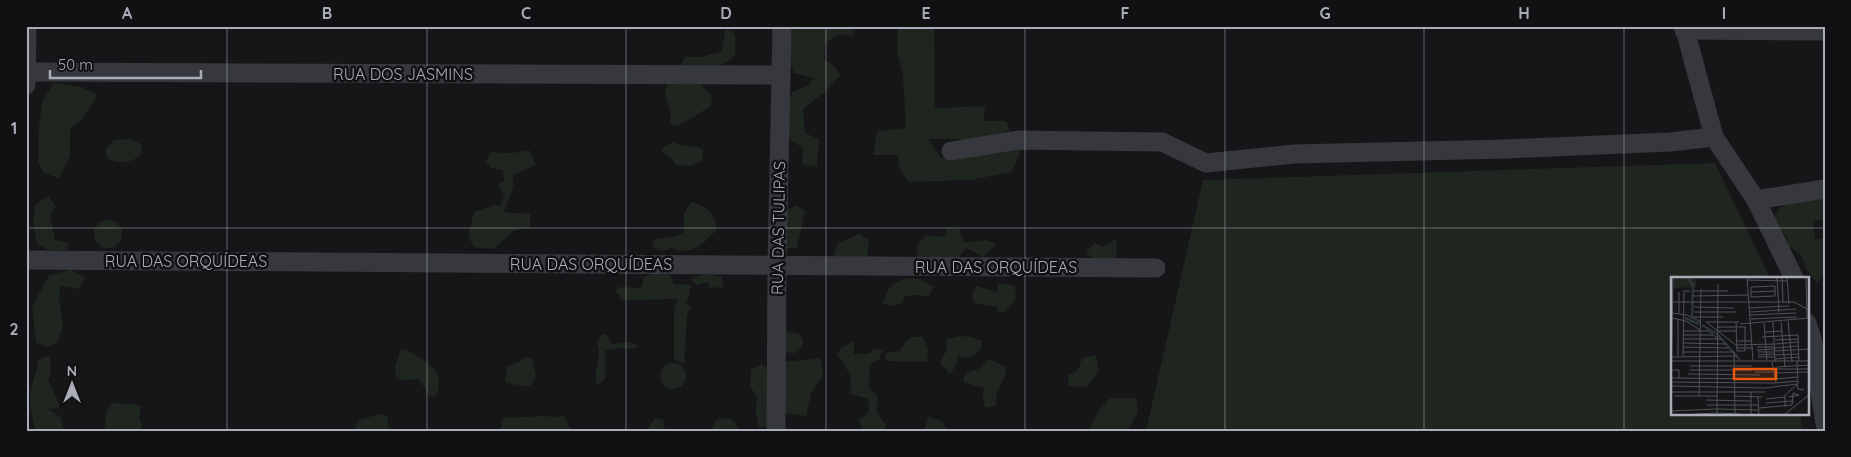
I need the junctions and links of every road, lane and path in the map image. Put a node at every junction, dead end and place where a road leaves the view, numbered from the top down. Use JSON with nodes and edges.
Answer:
{"nodes":[{"id":1,"x":27,"y":26,"type":"edge"},
{"id":2,"x":782,"y":26,"type":"edge"},
{"id":3,"x":1684,"y":28,"type":"edge"},
{"id":4,"x":1825,"y":31,"type":"edge"},
{"id":5,"x":26,"y":72,"type":"edge"},
{"id":6,"x":780,"y":75,"type":"junction"},
{"id":7,"x":26,"y":86,"type":"edge"},
{"id":8,"x":1714,"y":137,"type":"junction"},
{"id":9,"x":951,"y":151,"type":"dead end"},
{"id":10,"x":1825,"y":189,"type":"edge"},
{"id":11,"x":1756,"y":200,"type":"junction"},
{"id":12,"x":26,"y":260,"type":"edge"},
{"id":13,"x":776,"y":266,"type":"junction"},
{"id":14,"x":1156,"y":268,"type":"dead end"},
{"id":15,"x":1794,"y":277,"type":"edge"},
{"id":16,"x":1808,"y":326,"type":"edge"},
{"id":17,"x":1819,"y":343,"type":"edge"},
{"id":18,"x":1825,"y":424,"type":"edge"},
{"id":19,"x":776,"y":431,"type":"edge"}],
"edges":[{"from":1,"to":5,"type":"street"},
{"from":2,"to":6,"type":"street","name":"RUA DAS TULIPAS"},
{"from":3,"to":4,"type":"street"},
{"from":3,"to":8,"type":"street"},
{"from":5,"to":6,"type":"street","name":"RUA DOS JASMINS"},
{"from":5,"to":7,"type":"street"},
{"from":6,"to":13,"type":"street","name":"RUA DAS TULIPAS"},
{"from":8,"to":9,"type":"street"},
{"from":8,"to":11,"type":"street"},
{"from":10,"to":11,"type":"street"},
{"from":11,"to":15,"type":"street"},
{"from":12,"to":13,"type":"street","name":"RUA DAS ORQUÍDEAS"},
{"from":13,"to":14,"type":"street","name":"RUA DAS ORQUÍDEAS"},
{"from":13,"to":19,"type":"street","name":"RUA DAS TULIPAS"},
{"from":16,"to":17,"type":"street"},
{"from":17,"to":18,"type":"street"}]}
